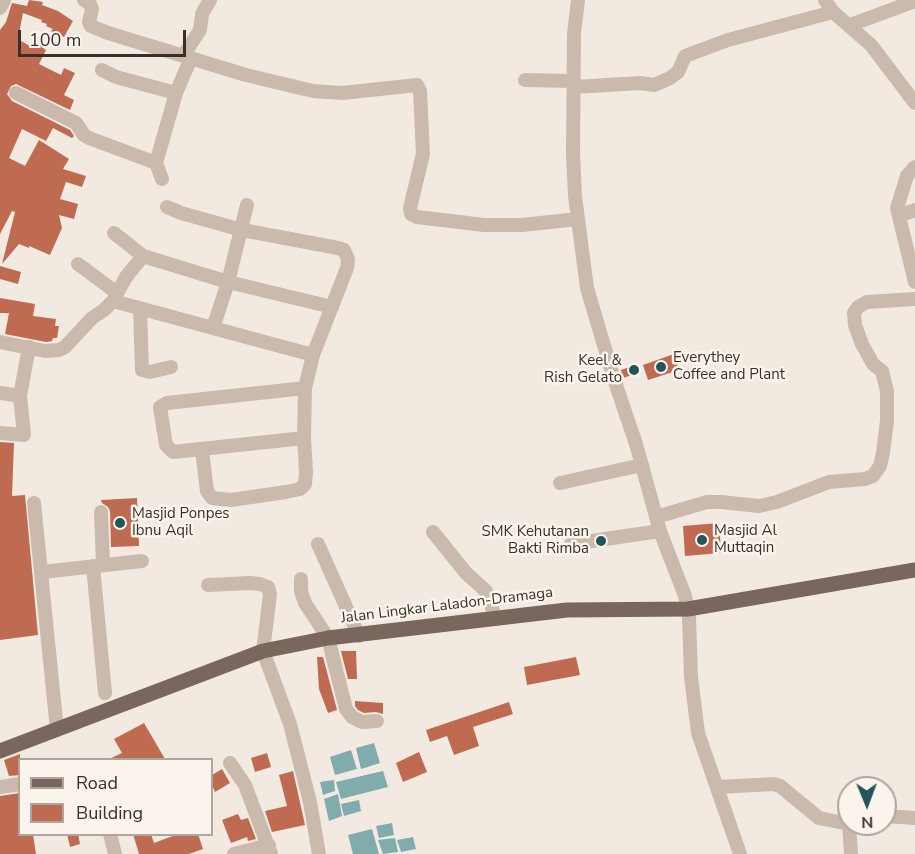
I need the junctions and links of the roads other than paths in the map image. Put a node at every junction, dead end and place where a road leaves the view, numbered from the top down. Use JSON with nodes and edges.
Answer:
{"nodes":[{"id":1,"x":4,"y":0,"type":"edge"},
{"id":2,"x":84,"y":0,"type":"edge"},
{"id":3,"x":210,"y":0,"type":"edge"},
{"id":4,"x":578,"y":0,"type":"edge"},
{"id":5,"x":825,"y":0,"type":"edge"},
{"id":6,"x":915,"y":1,"type":"edge"},
{"id":7,"x":0,"y":8,"type":"edge"},
{"id":8,"x":834,"y":12,"type":"junction"},
{"id":9,"x":850,"y":25,"type":"junction"},
{"id":10,"x":187,"y":57,"type":"junction"},
{"id":11,"x":102,"y":70,"type":"dead end"},
{"id":12,"x":525,"y":80,"type":"dead end"},
{"id":13,"x":573,"y":84,"type":"junction"},
{"id":14,"x":16,"y":93,"type":"dead end"},
{"id":15,"x":176,"y":93,"type":"junction"},
{"id":16,"x":915,"y":103,"type":"edge"},
{"id":17,"x":156,"y":163,"type":"junction"},
{"id":18,"x":915,"y":166,"type":"edge"},
{"id":19,"x":162,"y":179,"type":"dead end"},
{"id":20,"x":247,"y":205,"type":"dead end"},
{"id":21,"x":167,"y":207,"type":"dead end"},
{"id":22,"x":915,"y":210,"type":"edge"},
{"id":23,"x":898,"y":216,"type":"junction"},
{"id":24,"x":578,"y":219,"type":"junction"},
{"id":25,"x":242,"y":230,"type":"junction"},
{"id":26,"x":114,"y":233,"type":"dead end"},
{"id":27,"x":143,"y":256,"type":"junction"},
{"id":28,"x":78,"y":264,"type":"dead end"},
{"id":29,"x":228,"y":282,"type":"junction"},
{"id":30,"x":915,"y":282,"type":"edge"},
{"id":31,"x":115,"y":297,"type":"junction"},
{"id":32,"x":915,"y":299,"type":"edge"},
{"id":33,"x":332,"y":307,"type":"junction"},
{"id":34,"x":140,"y":309,"type":"junction"},
{"id":35,"x":213,"y":328,"type":"junction"},
{"id":36,"x":0,"y":342,"type":"edge"},
{"id":37,"x":29,"y":347,"type":"junction"},
{"id":38,"x":313,"y":355,"type":"junction"},
{"id":39,"x":171,"y":367,"type":"dead end"},
{"id":40,"x":305,"y":388,"type":"junction"},
{"id":41,"x":0,"y":393,"type":"edge"},
{"id":42,"x":20,"y":396,"type":"junction"},
{"id":43,"x":0,"y":433,"type":"edge"},
{"id":44,"x":304,"y":438,"type":"junction"},
{"id":45,"x":202,"y":450,"type":"junction"},
{"id":46,"x":642,"y":465,"type":"junction"},
{"id":47,"x":560,"y":483,"type":"dead end"},
{"id":48,"x":34,"y":503,"type":"dead end"},
{"id":49,"x":101,"y":512,"type":"dead end"},
{"id":50,"x":658,"y":524,"type":"junction"},
{"id":51,"x":433,"y":532,"type":"dead end"},
{"id":52,"x":318,"y":544,"type":"dead end"},
{"id":53,"x":571,"y":544,"type":"dead end"},
{"id":54,"x":142,"y":561,"type":"dead end"},
{"id":55,"x":98,"y":566,"type":"junction"},
{"id":56,"x":915,"y":570,"type":"edge"},
{"id":57,"x":42,"y":573,"type":"junction"},
{"id":58,"x":301,"y":579,"type":"dead end"},
{"id":59,"x":208,"y":585,"type":"dead end"},
{"id":60,"x":688,"y":609,"type":"junction"},
{"id":61,"x":496,"y":619,"type":"junction"},
{"id":62,"x":359,"y":636,"type":"junction"},
{"id":63,"x":328,"y":638,"type":"junction"},
{"id":64,"x":262,"y":651,"type":"junction"},
{"id":65,"x":105,"y":693,"type":"dead end"},
{"id":66,"x":377,"y":721,"type":"dead end"},
{"id":67,"x":57,"y":730,"type":"junction"},
{"id":68,"x":0,"y":751,"type":"edge"},
{"id":69,"x":230,"y":763,"type":"dead end"},
{"id":70,"x":18,"y":784,"type":"edge"},
{"id":71,"x":0,"y":787,"type":"edge"},
{"id":72,"x":717,"y":788,"type":"junction"},
{"id":73,"x":897,"y":817,"type":"edge"},
{"id":74,"x":915,"y":818,"type":"edge"},
{"id":75,"x":837,"y":820,"type":"edge"},
{"id":76,"x":111,"y":836,"type":"edge"},
{"id":77,"x":850,"y":836,"type":"edge"},
{"id":78,"x":270,"y":849,"type":"edge"},
{"id":79,"x":116,"y":854,"type":"edge"},
{"id":80,"x":234,"y":854,"type":"edge"},
{"id":81,"x":319,"y":854,"type":"edge"},
{"id":82,"x":740,"y":854,"type":"edge"},
{"id":83,"x":852,"y":854,"type":"edge"}],
"edges":[{"from":1,"to":7,"type":"street"},
{"from":2,"to":10,"type":"street"},
{"from":3,"to":10,"type":"street"},
{"from":4,"to":13,"type":"street"},
{"from":5,"to":8,"type":"street"},
{"from":6,"to":9,"type":"street"},
{"from":8,"to":9,"type":"street"},
{"from":8,"to":13,"type":"street"},
{"from":9,"to":16,"type":"street"},
{"from":10,"to":15,"type":"street"},
{"from":10,"to":24,"type":"street"},
{"from":11,"to":15,"type":"street"},
{"from":12,"to":13,"type":"street"},
{"from":13,"to":24,"type":"street"},
{"from":14,"to":17,"type":"street"},
{"from":15,"to":17,"type":"street"},
{"from":17,"to":19,"type":"street"},
{"from":18,"to":23,"type":"street"},
{"from":20,"to":25,"type":"street"},
{"from":21,"to":25,"type":"street"},
{"from":22,"to":23,"type":"street"},
{"from":23,"to":30,"type":"street"},
{"from":24,"to":46,"type":"street"},
{"from":25,"to":29,"type":"street"},
{"from":25,"to":33,"type":"street"},
{"from":26,"to":27,"type":"street"},
{"from":27,"to":29,"type":"street"},
{"from":27,"to":31,"type":"street"},
{"from":28,"to":31,"type":"street"},
{"from":29,"to":33,"type":"street"},
{"from":29,"to":35,"type":"street"},
{"from":31,"to":34,"type":"street"},
{"from":31,"to":37,"type":"street"},
{"from":32,"to":50,"type":"street"},
{"from":33,"to":38,"type":"street"},
{"from":34,"to":35,"type":"street"},
{"from":34,"to":39,"type":"street"},
{"from":35,"to":38,"type":"street"},
{"from":36,"to":37,"type":"street"},
{"from":37,"to":42,"type":"street"},
{"from":38,"to":40,"type":"street"},
{"from":40,"to":44,"type":"street"},
{"from":40,"to":45,"type":"street"},
{"from":41,"to":42,"type":"street"},
{"from":42,"to":43,"type":"street"},
{"from":44,"to":45,"type":"street"},
{"from":44,"to":45,"type":"street"},
{"from":46,"to":47,"type":"street"},
{"from":46,"to":50,"type":"street"},
{"from":48,"to":57,"type":"street"},
{"from":49,"to":55,"type":"street"},
{"from":50,"to":53,"type":"street"},
{"from":50,"to":60,"type":"street"},
{"from":51,"to":61,"type":"street"},
{"from":52,"to":62,"type":"street"},
{"from":54,"to":55,"type":"street"},
{"from":55,"to":57,"type":"street"},
{"from":55,"to":65,"type":"street"},
{"from":56,"to":60,"type":"main road","name":"Jalan Lingkar Laladon-Dramaga"},
{"from":57,"to":67,"type":"street"},
{"from":58,"to":63,"type":"street"},
{"from":59,"to":64,"type":"street"},
{"from":60,"to":61,"type":"main road","name":"Jalan Lingkar Laladon-Dramaga"},
{"from":60,"to":72,"type":"street"},
{"from":61,"to":62,"type":"main road","name":"Jalan Lingkar Laladon-Dramaga"},
{"from":62,"to":63,"type":"main road","name":"Jalan Lingkar Laladon-Dramaga"},
{"from":63,"to":64,"type":"main road","name":"Jalan Lingkar Laladon-Dramaga"},
{"from":63,"to":66,"type":"street"},
{"from":64,"to":67,"type":"main road","name":"Jalan Lingkar Laladon-Dramaga"},
{"from":64,"to":81,"type":"street"},
{"from":67,"to":68,"type":"main road","name":"Jalan Lingkar Laladon-Dramaga"},
{"from":69,"to":78,"type":"street"},
{"from":70,"to":71,"type":"street"},
{"from":72,"to":75,"type":"street"},
{"from":72,"to":82,"type":"street"},
{"from":73,"to":74,"type":"street"},
{"from":76,"to":79,"type":"street"},
{"from":77,"to":83,"type":"street"},
{"from":78,"to":80,"type":"street"}]}
